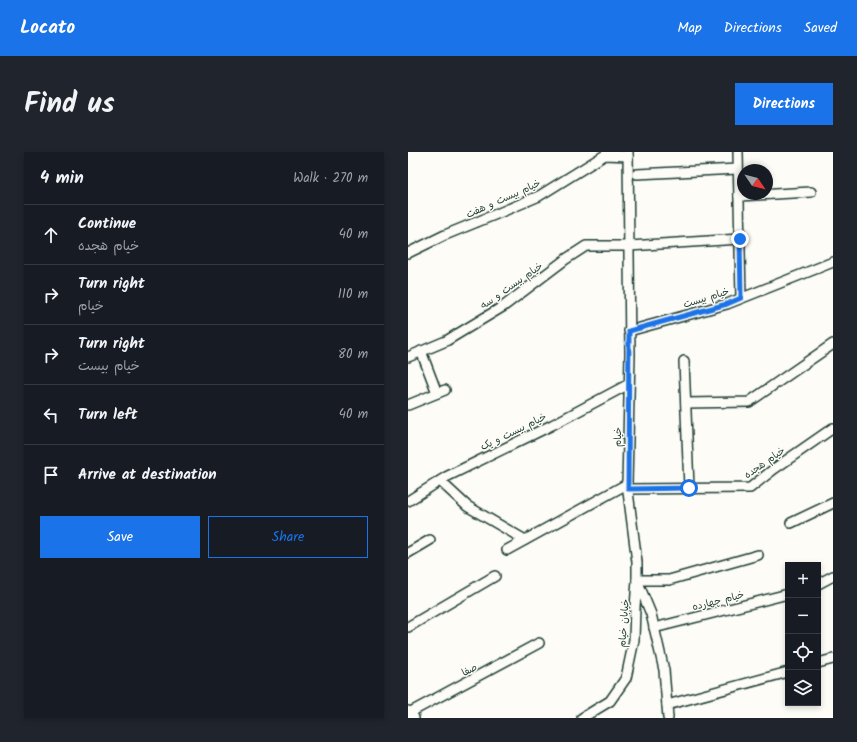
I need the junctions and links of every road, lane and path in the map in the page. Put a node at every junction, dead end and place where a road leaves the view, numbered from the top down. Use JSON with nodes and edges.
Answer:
{"nodes":[{"id":1,"x":738,"y":152,"type":"edge"},
{"id":2,"x":628,"y":154,"type":"edge"},
{"id":3,"x":738,"y":164,"type":"edge"},
{"id":4,"x":737,"y":169,"type":"edge"},
{"id":5,"x":637,"y":174,"type":"dead end"},
{"id":6,"x":811,"y":192,"type":"dead end"},
{"id":7,"x":773,"y":194,"type":"edge"},
{"id":8,"x":739,"y":200,"type":"edge"},
{"id":9,"x":740,"y":239,"type":"junction"},
{"id":10,"x":629,"y":246,"type":"junction"},
{"id":11,"x":408,"y":253,"type":"edge"},
{"id":12,"x":833,"y":262,"type":"edge"},
{"id":13,"x":741,"y":298,"type":"junction"},
{"id":14,"x":629,"y":331,"type":"junction"},
{"id":15,"x":833,"y":344,"type":"edge"},
{"id":16,"x":421,"y":351,"type":"junction"},
{"id":17,"x":408,"y":357,"type":"edge"},
{"id":18,"x":684,"y":361,"type":"dead end"},
{"id":19,"x":629,"y":384,"type":"junction"},
{"id":20,"x":686,"y":403,"type":"junction"},
{"id":21,"x":408,"y":405,"type":"edge"},
{"id":22,"x":833,"y":428,"type":"edge"},
{"id":23,"x":440,"y":481,"type":"junction"},
{"id":24,"x":627,"y":486,"type":"junction"},
{"id":25,"x":689,"y":488,"type":"junction"},
{"id":26,"x":408,"y":501,"type":"edge"},
{"id":27,"x":833,"y":503,"type":"edge"},
{"id":28,"x":791,"y":523,"type":"dead end"},
{"id":29,"x":430,"y":540,"type":"dead end"},
{"id":30,"x":525,"y":540,"type":"junction"},
{"id":31,"x":507,"y":550,"type":"dead end"},
{"id":32,"x":408,"y":553,"type":"edge"},
{"id":33,"x":758,"y":556,"type":"dead end"},
{"id":34,"x":495,"y":576,"type":"dead end"},
{"id":35,"x":833,"y":576,"type":"edge"},
{"id":36,"x":637,"y":580,"type":"junction"},
{"id":37,"x":821,"y":582,"type":"edge"},
{"id":38,"x":785,"y":595,"type":"edge"},
{"id":39,"x":408,"y":627,"type":"edge"},
{"id":40,"x":654,"y":628,"type":"junction"},
{"id":41,"x":539,"y":643,"type":"dead end"},
{"id":42,"x":833,"y":659,"type":"edge"},
{"id":43,"x":821,"y":663,"type":"edge"},
{"id":44,"x":785,"y":673,"type":"edge"},
{"id":45,"x":667,"y":705,"type":"junction"},
{"id":46,"x":410,"y":714,"type":"edge"},
{"id":47,"x":582,"y":718,"type":"edge"},
{"id":48,"x":668,"y":718,"type":"edge"}],
"edges":[{"from":1,"to":3,"type":"street"},
{"from":2,"to":10,"type":"street","name":"خیام"},
{"from":2,"to":11,"type":"street","name":"خیام بیست و هفت"},
{"from":4,"to":5,"type":"street"},
{"from":6,"to":7,"type":"street"},
{"from":8,"to":9,"type":"street"},
{"from":9,"to":10,"type":"street","name":"خیام بیست و سه"},
{"from":9,"to":13,"type":"street"},
{"from":10,"to":14,"type":"street","name":"خیام"},
{"from":10,"to":16,"type":"street","name":"خیام بیست و سه"},
{"from":12,"to":13,"type":"street","name":"خیام بیست"},
{"from":13,"to":14,"type":"street","name":"خیام بیست"},
{"from":14,"to":19,"type":"street","name":"خیام"},
{"from":15,"to":20,"type":"street"},
{"from":16,"to":17,"type":"street","name":"خیام بیست و سه"},
{"from":16,"to":21,"type":"street"},
{"from":18,"to":20,"type":"street"},
{"from":19,"to":23,"type":"street","name":"خیام بیست و یک"},
{"from":19,"to":24,"type":"street","name":"خیام"},
{"from":20,"to":25,"type":"street"},
{"from":22,"to":25,"type":"street","name":"خیام هجده"},
{"from":23,"to":26,"type":"street","name":"خیام بیست و یک"},
{"from":23,"to":30,"type":"street"},
{"from":24,"to":25,"type":"street","name":"خیام هجده"},
{"from":24,"to":30,"type":"street"},
{"from":24,"to":36,"type":"street","name":"خیام"},
{"from":27,"to":28,"type":"street"},
{"from":29,"to":32,"type":"street"},
{"from":30,"to":31,"type":"street"},
{"from":33,"to":36,"type":"street"},
{"from":34,"to":39,"type":"street"},
{"from":35,"to":37,"type":"street"},
{"from":36,"to":40,"type":"street","name":"خیام"},
{"from":36,"to":47,"type":"street","name":"خیابان خیام"},
{"from":38,"to":40,"type":"street","name":"خیام چهارده"},
{"from":40,"to":45,"type":"street","name":"خیام"},
{"from":41,"to":46,"type":"street","name":"صفا"},
{"from":42,"to":43,"type":"street"},
{"from":44,"to":45,"type":"street"},
{"from":45,"to":48,"type":"street","name":"خیام"}]}
